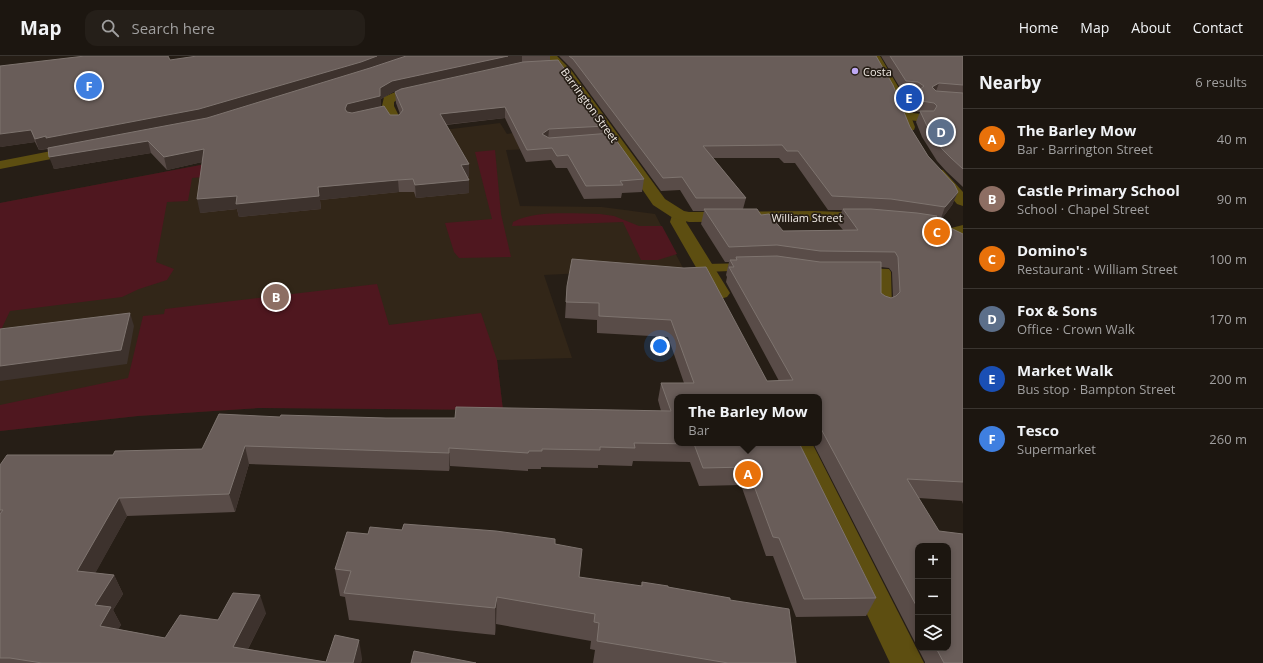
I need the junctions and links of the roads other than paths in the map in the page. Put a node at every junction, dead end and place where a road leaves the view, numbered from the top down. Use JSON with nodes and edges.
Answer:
{"nodes":[{"id":1,"x":875,"y":56,"type":"edge"},
{"id":2,"x":549,"y":61,"type":"edge"},
{"id":3,"x":434,"y":86,"type":"edge"},
{"id":4,"x":897,"y":95,"type":"junction"},
{"id":5,"x":914,"y":97,"type":"edge"},
{"id":6,"x":389,"y":115,"type":"edge"},
{"id":7,"x":904,"y":116,"type":"junction"},
{"id":8,"x":926,"y":118,"type":"edge"},
{"id":9,"x":914,"y":138,"type":"edge"},
{"id":10,"x":616,"y":141,"type":"junction"},
{"id":11,"x":601,"y":142,"type":"edge"},
{"id":12,"x":88,"y":147,"type":"edge"},
{"id":13,"x":930,"y":164,"type":"edge"},
{"id":14,"x":0,"y":165,"type":"edge"},
{"id":15,"x":963,"y":201,"type":"edge"},
{"id":16,"x":679,"y":215,"type":"junction"},
{"id":17,"x":889,"y":219,"type":"edge"},
{"id":18,"x":940,"y":227,"type":"edge"},
{"id":19,"x":961,"y":232,"type":"edge"},
{"id":20,"x":765,"y":266,"type":"edge"},
{"id":21,"x":705,"y":268,"type":"junction"},
{"id":22,"x":846,"y":272,"type":"edge"},
{"id":23,"x":884,"y":308,"type":"edge"},
{"id":24,"x":728,"y":310,"type":"edge"},
{"id":25,"x":799,"y":446,"type":"edge"},
{"id":26,"x":907,"y":663,"type":"edge"}],
"edges":[{"from":1,"to":4,"type":"street"},
{"from":2,"to":10,"type":"street","name":"Barrington Street"},
{"from":3,"to":6,"type":"street"},
{"from":4,"to":5,"type":"lane"},
{"from":4,"to":7,"type":"street"},
{"from":7,"to":8,"type":"street"},
{"from":7,"to":9,"type":"street"},
{"from":10,"to":11,"type":"lane"},
{"from":10,"to":16,"type":"street","name":"Barrington Street"},
{"from":12,"to":14,"type":"street"},
{"from":13,"to":15,"type":"street"},
{"from":16,"to":17,"type":"street","name":"William Street"},
{"from":16,"to":21,"type":"street"},
{"from":18,"to":19,"type":"street"},
{"from":20,"to":21,"type":"lane"},
{"from":21,"to":24,"type":"street"},
{"from":22,"to":23,"type":"lane"},
{"from":25,"to":26,"type":"street"}]}
